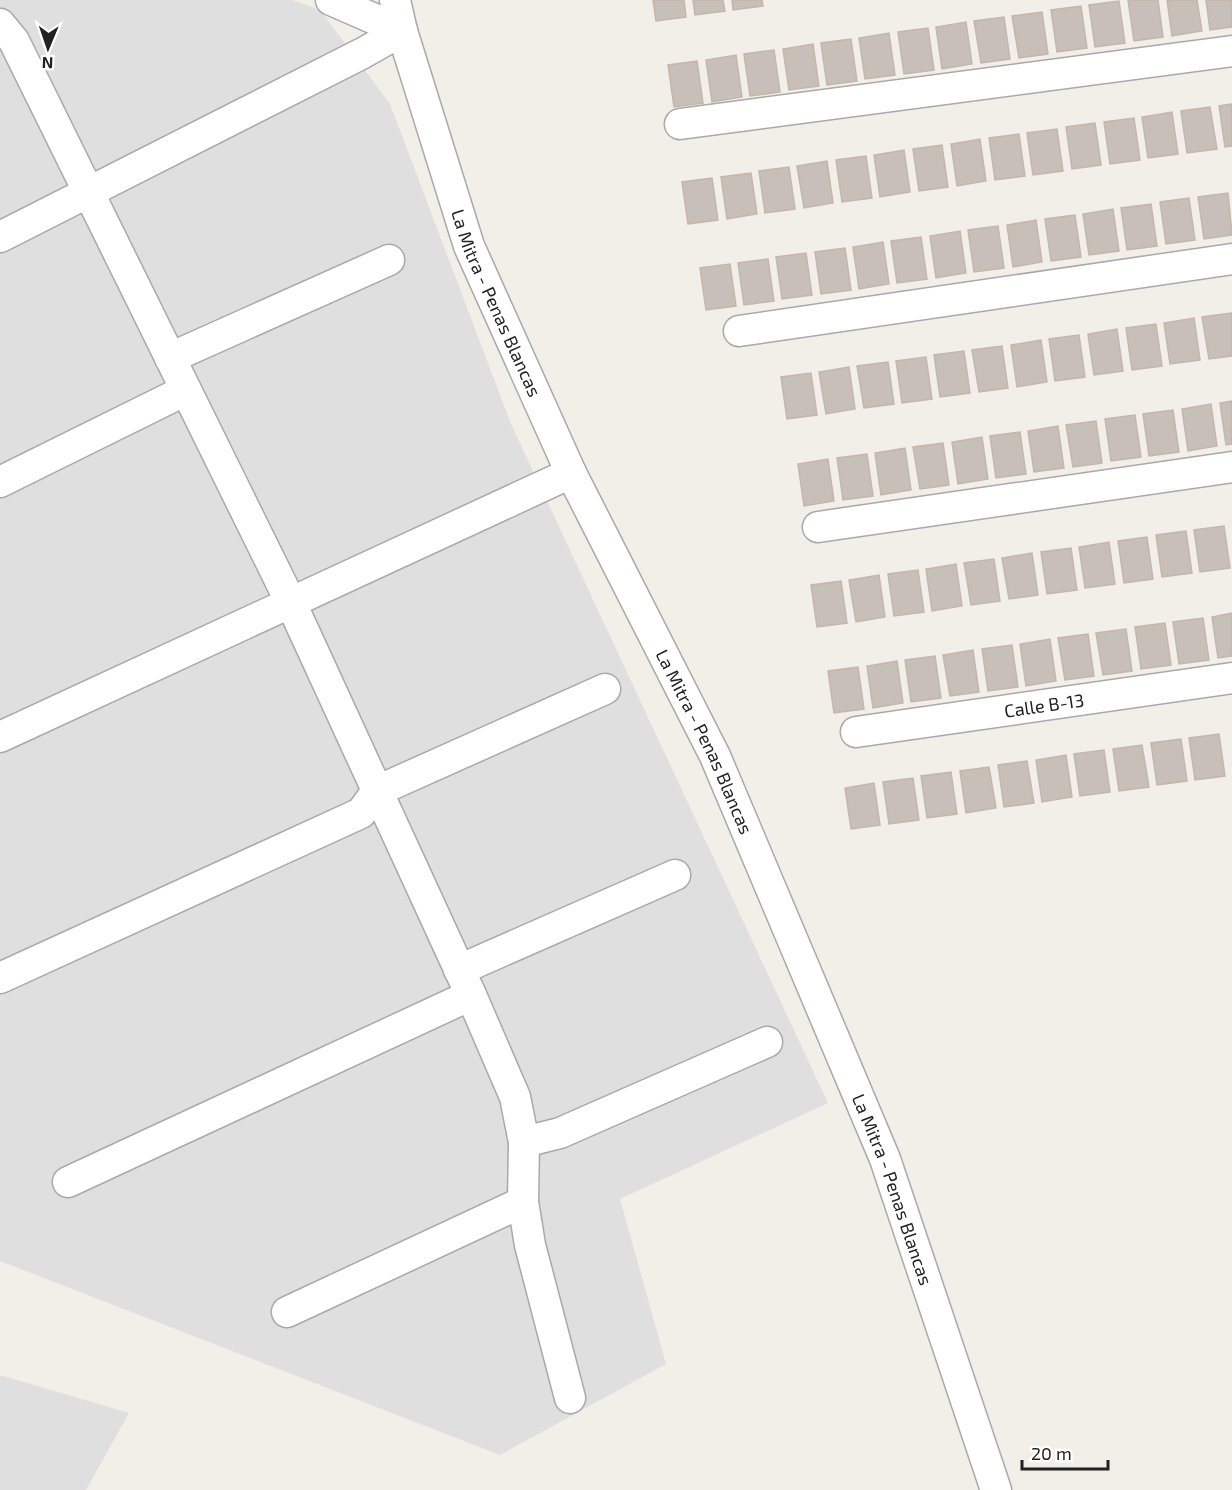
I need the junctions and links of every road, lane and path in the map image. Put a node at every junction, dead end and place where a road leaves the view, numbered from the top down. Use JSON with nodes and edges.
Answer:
{"nodes":[{"id":1,"x":331,"y":0,"type":"edge"},
{"id":2,"x":396,"y":0,"type":"edge"},
{"id":3,"x":0,"y":24,"type":"edge"},
{"id":4,"x":402,"y":31,"type":"junction"},
{"id":5,"x":1232,"y":51,"type":"edge"},
{"id":6,"x":680,"y":124,"type":"dead end"},
{"id":7,"x":88,"y":192,"type":"junction"},
{"id":8,"x":0,"y":237,"type":"edge"},
{"id":9,"x":1232,"y":259,"type":"edge"},
{"id":10,"x":389,"y":260,"type":"dead end"},
{"id":11,"x":739,"y":331,"type":"dead end"},
{"id":12,"x":170,"y":358,"type":"junction"},
{"id":13,"x":186,"y":390,"type":"junction"},
{"id":14,"x":1232,"y":467,"type":"edge"},
{"id":15,"x":571,"y":473,"type":"junction"},
{"id":16,"x":0,"y":482,"type":"edge"},
{"id":17,"x":818,"y":527,"type":"dead end"},
{"id":18,"x":291,"y":603,"type":"junction"},
{"id":19,"x":1232,"y":678,"type":"edge"},
{"id":20,"x":605,"y":689,"type":"dead end"},
{"id":21,"x":856,"y":732,"type":"dead end"},
{"id":22,"x":0,"y":737,"type":"edge"},
{"id":23,"x":377,"y":791,"type":"junction"},
{"id":24,"x":675,"y":875,"type":"dead end"},
{"id":25,"x":0,"y":978,"type":"edge"},
{"id":26,"x":465,"y":982,"type":"junction"},
{"id":27,"x":767,"y":1042,"type":"dead end"},
{"id":28,"x":524,"y":1142,"type":"junction"},
{"id":29,"x":68,"y":1182,"type":"dead end"},
{"id":30,"x":523,"y":1202,"type":"junction"},
{"id":31,"x":287,"y":1312,"type":"dead end"},
{"id":32,"x":570,"y":1398,"type":"dead end"},
{"id":33,"x":996,"y":1490,"type":"edge"}],
"edges":[{"from":1,"to":4,"type":"street"},
{"from":2,"to":4,"type":"street","name":"La Mitra - Penas Blancas"},
{"from":3,"to":7,"type":"street"},
{"from":4,"to":7,"type":"street"},
{"from":4,"to":15,"type":"street","name":"La Mitra - Penas Blancas"},
{"from":5,"to":6,"type":"street"},
{"from":7,"to":8,"type":"street"},
{"from":7,"to":12,"type":"street"},
{"from":9,"to":11,"type":"street"},
{"from":10,"to":12,"type":"street"},
{"from":12,"to":13,"type":"street"},
{"from":13,"to":16,"type":"street"},
{"from":13,"to":18,"type":"street"},
{"from":14,"to":17,"type":"street"},
{"from":15,"to":18,"type":"street"},
{"from":15,"to":33,"type":"street","name":"La Mitra - Penas Blancas"},
{"from":18,"to":22,"type":"street"},
{"from":18,"to":23,"type":"street"},
{"from":19,"to":21,"type":"street","name":"Calle B-13"},
{"from":20,"to":23,"type":"street"},
{"from":23,"to":25,"type":"street"},
{"from":23,"to":26,"type":"street"},
{"from":24,"to":26,"type":"street"},
{"from":26,"to":28,"type":"street"},
{"from":26,"to":29,"type":"street"},
{"from":27,"to":28,"type":"street"},
{"from":28,"to":30,"type":"street"},
{"from":30,"to":31,"type":"street"},
{"from":30,"to":32,"type":"street"}]}
